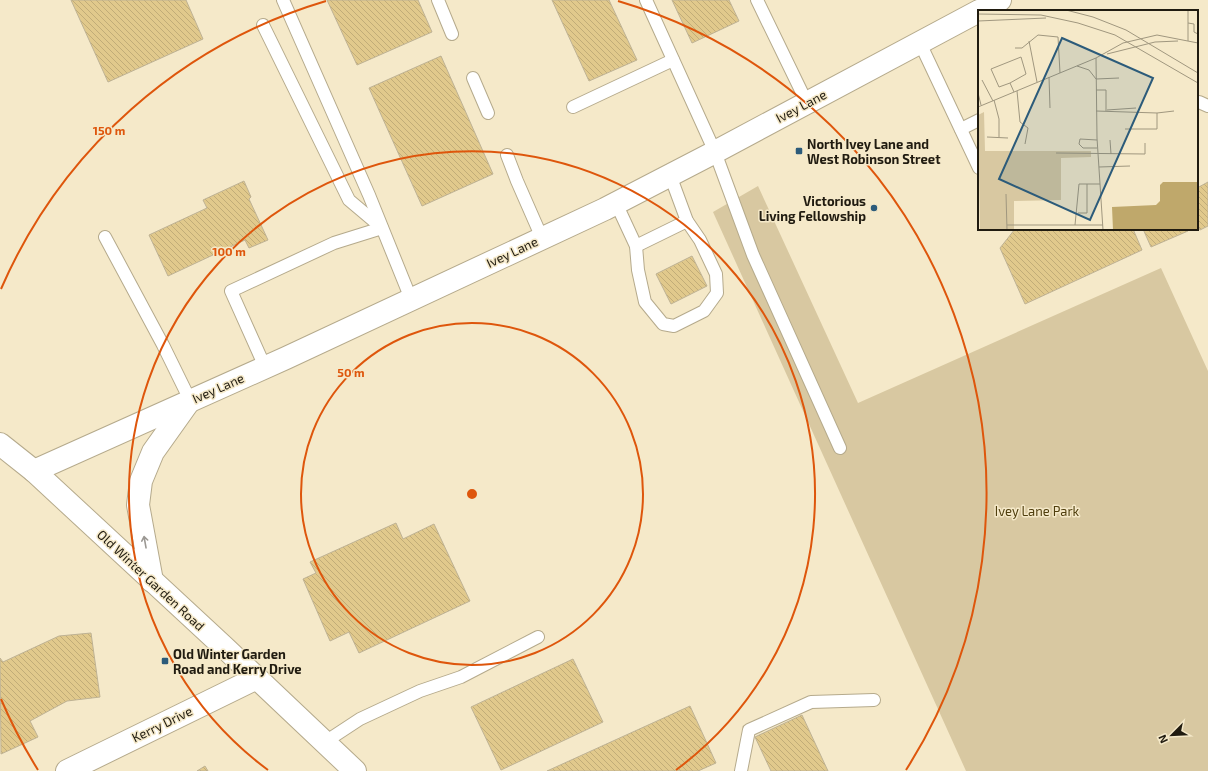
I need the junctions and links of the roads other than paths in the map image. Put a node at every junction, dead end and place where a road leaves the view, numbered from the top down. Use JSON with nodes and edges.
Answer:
{"nodes":[{"id":1,"x":283,"y":0,"type":"edge"},
{"id":2,"x":438,"y":0,"type":"edge"},
{"id":3,"x":646,"y":0,"type":"edge"},
{"id":4,"x":757,"y":0,"type":"edge"},
{"id":5,"x":1000,"y":0,"type":"edge"},
{"id":6,"x":981,"y":10,"type":"edge"},
{"id":7,"x":978,"y":12,"type":"edge"},
{"id":8,"x":263,"y":25,"type":"dead end"},
{"id":9,"x":452,"y":34,"type":"dead end"},
{"id":10,"x":920,"y":43,"type":"junction"},
{"id":11,"x":673,"y":60,"type":"junction"},
{"id":12,"x":473,"y":78,"type":"dead end"},
{"id":13,"x":807,"y":102,"type":"junction"},
{"id":14,"x":573,"y":107,"type":"dead end"},
{"id":15,"x":488,"y":113,"type":"dead end"},
{"id":16,"x":978,"y":120,"type":"edge"},
{"id":17,"x":961,"y":129,"type":"junction"},
{"id":18,"x":715,"y":152,"type":"junction"},
{"id":19,"x":507,"y":155,"type":"dead end"},
{"id":20,"x":978,"y":166,"type":"edge"},
{"id":21,"x":670,"y":175,"type":"junction"},
{"id":22,"x":616,"y":203,"type":"junction"},
{"id":23,"x":687,"y":221,"type":"junction"},
{"id":24,"x":382,"y":228,"type":"junction"},
{"id":25,"x":105,"y":237,"type":"dead end"},
{"id":26,"x":542,"y":238,"type":"junction"},
{"id":27,"x":636,"y":246,"type":"junction"},
{"id":28,"x":411,"y":299,"type":"junction"},
{"id":29,"x":265,"y":367,"type":"junction"},
{"id":30,"x":190,"y":400,"type":"junction"},
{"id":31,"x":0,"y":432,"type":"edge"},
{"id":32,"x":0,"y":444,"type":"edge"},
{"id":33,"x":840,"y":448,"type":"dead end"},
{"id":34,"x":34,"y":471,"type":"junction"},
{"id":35,"x":152,"y":581,"type":"junction"},
{"id":36,"x":538,"y":637,"type":"dead end"},
{"id":37,"x":257,"y":678,"type":"junction"},
{"id":38,"x":874,"y":700,"type":"dead end"},
{"id":39,"x":325,"y":742,"type":"junction"},
{"id":40,"x":67,"y":771,"type":"edge"},
{"id":41,"x":355,"y":771,"type":"edge"},
{"id":42,"x":741,"y":771,"type":"edge"}],
"edges":[{"from":1,"to":24,"type":"lane"},
{"from":2,"to":9,"type":"lane"},
{"from":3,"to":11,"type":"lane"},
{"from":4,"to":13,"type":"lane"},
{"from":5,"to":6,"type":"street","name":"Ivey Lane"},
{"from":7,"to":10,"type":"street","name":"Ivey Lane"},
{"from":8,"to":24,"type":"lane"},
{"from":10,"to":13,"type":"street","name":"Ivey Lane"},
{"from":10,"to":17,"type":"lane"},
{"from":11,"to":14,"type":"lane"},
{"from":11,"to":18,"type":"lane"},
{"from":12,"to":15,"type":"lane"},
{"from":13,"to":18,"type":"street","name":"Ivey Lane"},
{"from":16,"to":17,"type":"lane"},
{"from":17,"to":20,"type":"lane"},
{"from":18,"to":21,"type":"street","name":"Ivey Lane"},
{"from":18,"to":33,"type":"lane"},
{"from":19,"to":26,"type":"lane"},
{"from":21,"to":22,"type":"street","name":"Ivey Lane"},
{"from":21,"to":23,"type":"lane"},
{"from":22,"to":26,"type":"street","name":"Ivey Lane"},
{"from":22,"to":27,"type":"lane"},
{"from":23,"to":27,"type":"lane"},
{"from":23,"to":27,"type":"lane"},
{"from":24,"to":28,"type":"lane"},
{"from":24,"to":29,"type":"lane"},
{"from":25,"to":30,"type":"lane"},
{"from":26,"to":28,"type":"street","name":"Ivey Lane"},
{"from":28,"to":29,"type":"street","name":"Ivey Lane"},
{"from":29,"to":30,"type":"street","name":"Ivey Lane"},
{"from":30,"to":34,"type":"street","name":"Ivey Lane"},
{"from":35,"to":30,"type":"street","one_way":true},
{"from":31,"to":34,"type":"street","name":"Old Winter Garden Road"},
{"from":32,"to":34,"type":"street","name":"Old Winter Garden Road"},
{"from":34,"to":35,"type":"street","name":"Old Winter Garden Road"},
{"from":35,"to":37,"type":"street","name":"Old Winter Garden Road"},
{"from":36,"to":39,"type":"lane"},
{"from":37,"to":39,"type":"street","name":"Old Winter Garden Road"},
{"from":37,"to":40,"type":"street","name":"Kerry Drive"},
{"from":38,"to":42,"type":"lane"},
{"from":39,"to":41,"type":"street","name":"Old Winter Garden Road"}]}
